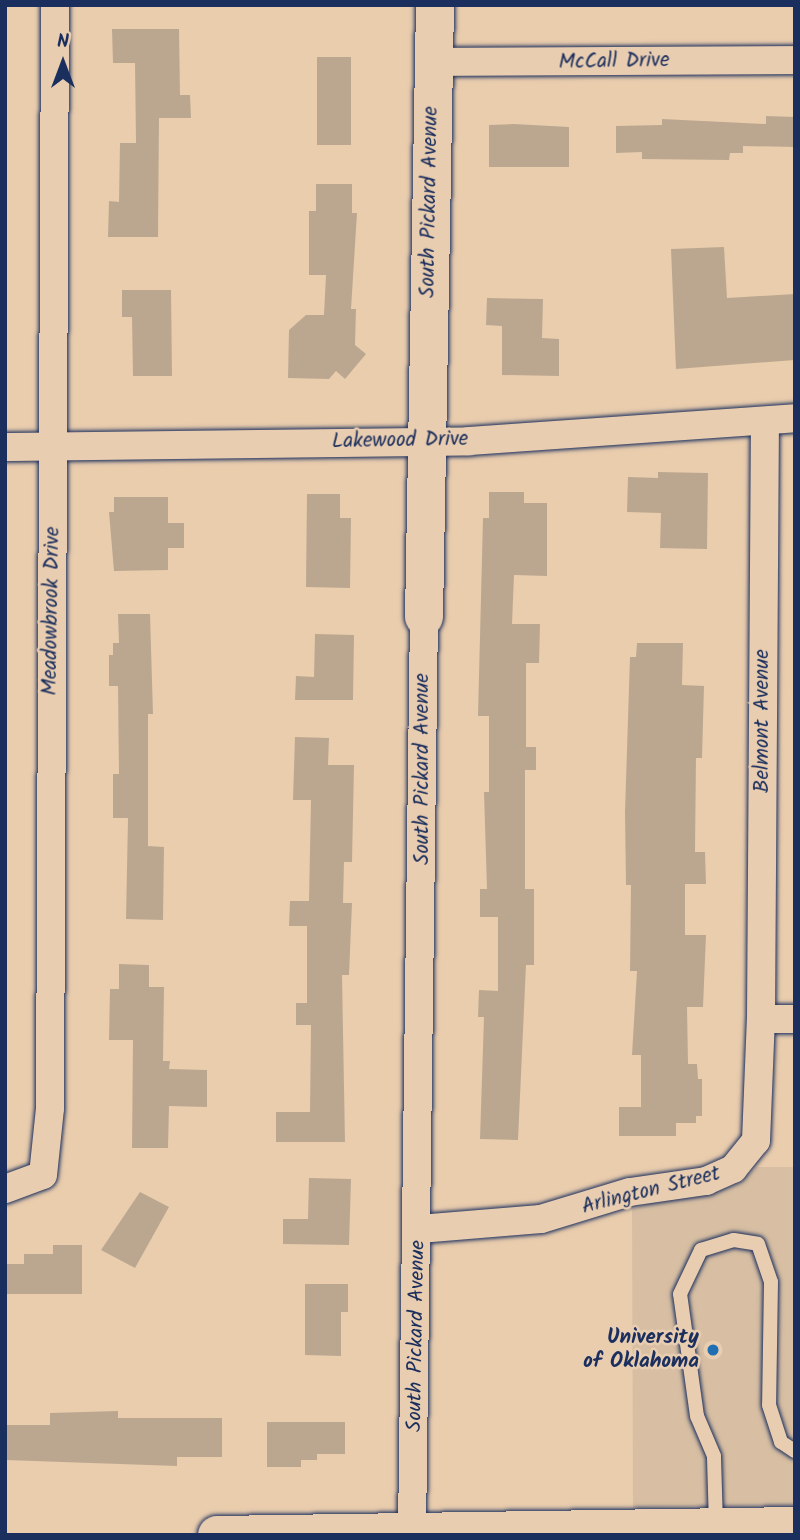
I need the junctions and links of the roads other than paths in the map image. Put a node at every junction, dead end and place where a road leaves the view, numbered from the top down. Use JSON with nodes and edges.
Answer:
{"nodes":[{"id":1,"x":55,"y":5,"type":"edge"},
{"id":2,"x":435,"y":5,"type":"edge"},
{"id":3,"x":795,"y":60,"type":"edge"},
{"id":4,"x":433,"y":62,"type":"junction"},
{"id":5,"x":795,"y":418,"type":"edge"},
{"id":6,"x":765,"y":422,"type":"junction"},
{"id":7,"x":425,"y":441,"type":"junction"},
{"id":8,"x":54,"y":446,"type":"junction"},
{"id":9,"x":5,"y":447,"type":"edge"},
{"id":10,"x":424,"y":617,"type":"joint"},
{"id":11,"x":761,"y":1019,"type":"junction"},
{"id":12,"x":795,"y":1019,"type":"edge"},
{"id":13,"x":5,"y":1189,"type":"edge"},
{"id":14,"x":419,"y":1228,"type":"junction"},
{"id":15,"x":795,"y":1451,"type":"edge"},
{"id":16,"x":716,"y":1527,"type":"junction"},
{"id":17,"x":780,"y":1529,"type":"edge"},
{"id":18,"x":412,"y":1532,"type":"junction"},
{"id":19,"x":589,"y":1532,"type":"edge"},
{"id":20,"x":217,"y":1535,"type":"edge"}],
"edges":[{"from":1,"to":8,"type":"street","name":"Meadowbrook Drive"},
{"from":2,"to":4,"type":"street","name":"South Pickard Avenue"},
{"from":3,"to":4,"type":"street","name":"McCall Drive"},
{"from":4,"to":7,"type":"street","name":"South Pickard Avenue"},
{"from":5,"to":6,"type":"street","name":"Lakewood Drive"},
{"from":6,"to":7,"type":"street","name":"Lakewood Drive"},
{"from":6,"to":11,"type":"street","name":"Belmont Avenue"},
{"from":7,"to":8,"type":"street","name":"Lakewood Drive"},
{"from":7,"to":10,"type":"street","name":"South Pickard Avenue"},
{"from":8,"to":9,"type":"street","name":"Lakewood Drive"},
{"from":8,"to":13,"type":"street","name":"Meadowbrook Drive"},
{"from":10,"to":14,"type":"street","name":"South Pickard Avenue"},
{"from":11,"to":12,"type":"street"},
{"from":11,"to":14,"type":"street","name":"Arlington Street"},
{"from":14,"to":18,"type":"street","name":"South Pickard Avenue"},
{"from":15,"to":16,"type":"lane"},
{"from":16,"to":17,"type":"street"},
{"from":16,"to":19,"type":"street"},
{"from":18,"to":19,"type":"street"},
{"from":18,"to":20,"type":"street"}]}
